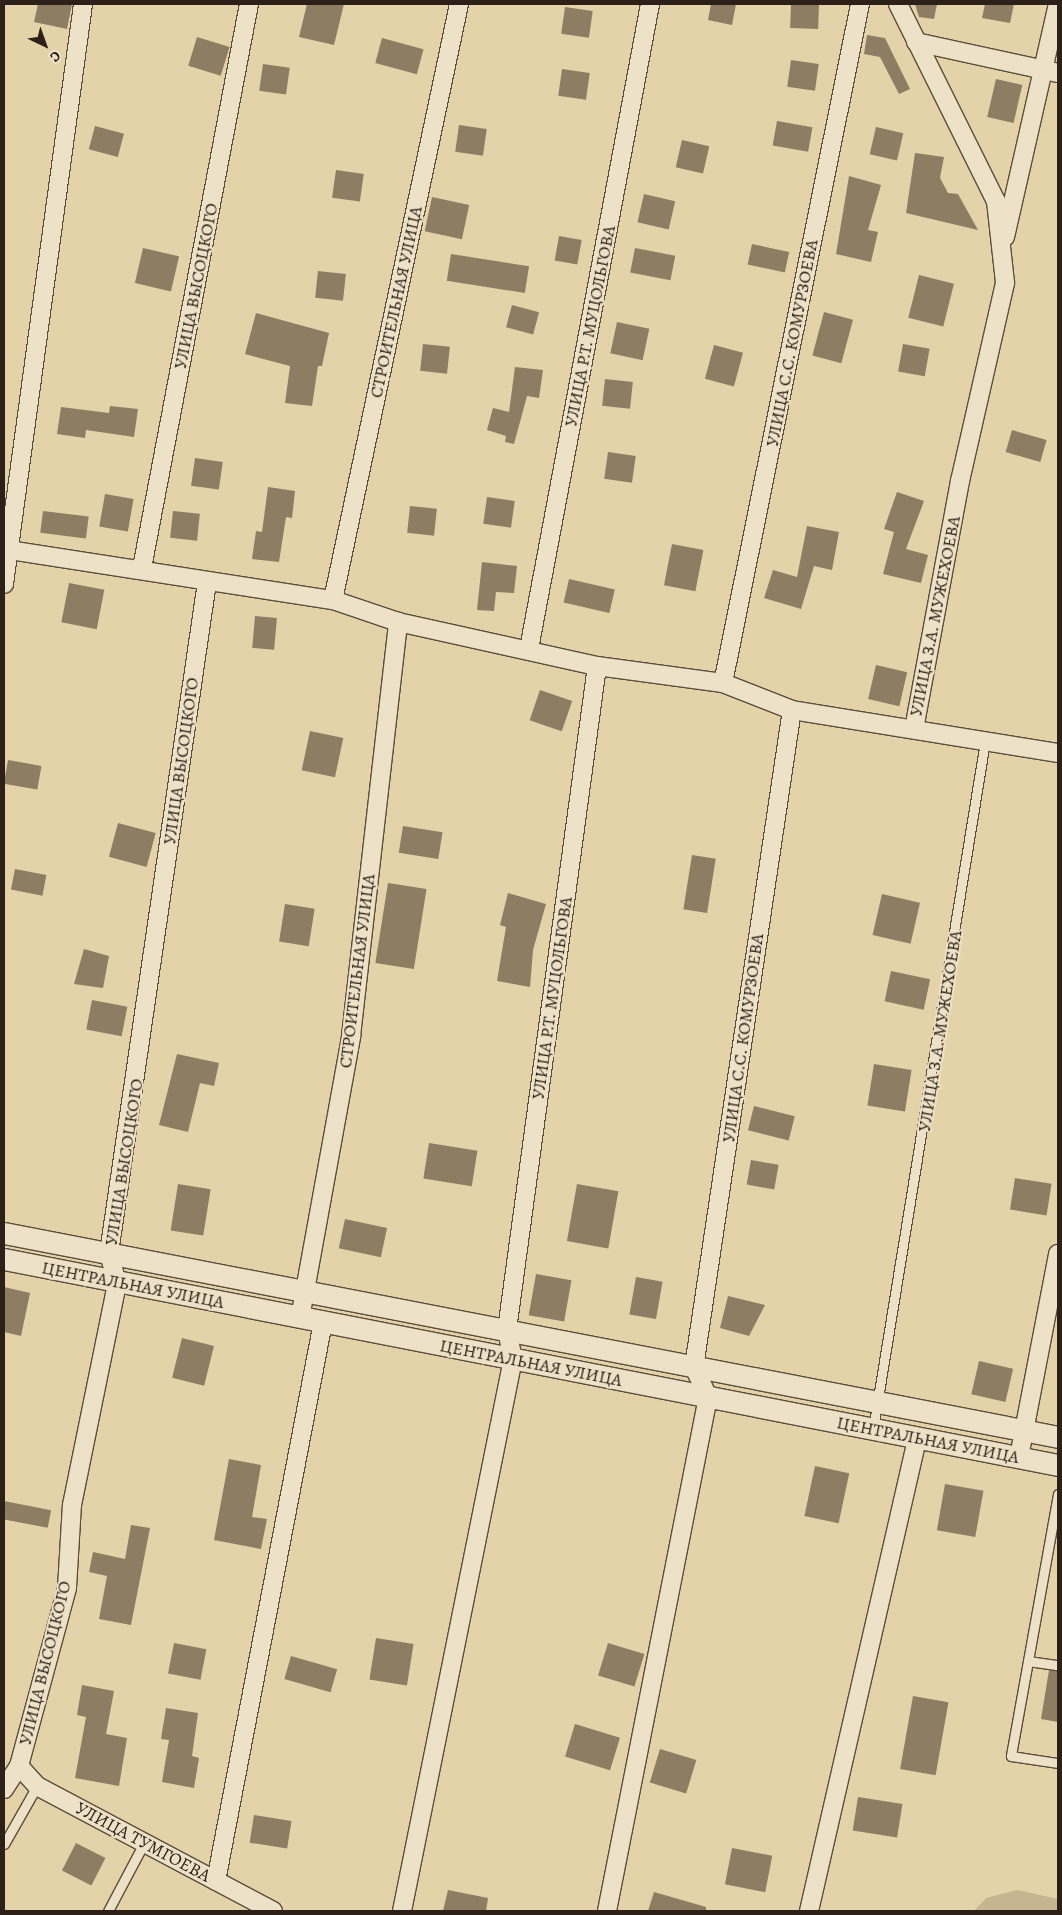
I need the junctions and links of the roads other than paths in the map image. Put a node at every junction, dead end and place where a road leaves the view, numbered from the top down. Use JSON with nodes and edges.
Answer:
{"nodes":[{"id":1,"x":83,"y":4,"type":"edge"},
{"id":2,"x":249,"y":4,"type":"edge"},
{"id":3,"x":460,"y":4,"type":"edge"},
{"id":4,"x":650,"y":4,"type":"edge"},
{"id":5,"x":860,"y":4,"type":"edge"},
{"id":6,"x":898,"y":4,"type":"edge"},
{"id":7,"x":1058,"y":4,"type":"edge"},
{"id":8,"x":916,"y":42,"type":"junction"},
{"id":9,"x":1051,"y":72,"type":"edge"},
{"id":10,"x":1004,"y":245,"type":"junction"},
{"id":11,"x":9,"y":550,"type":"junction"},
{"id":12,"x":142,"y":568,"type":"junction"},
{"id":13,"x":207,"y":582,"type":"junction"},
{"id":14,"x":4,"y":584,"type":"edge"},
{"id":15,"x":333,"y":600,"type":"junction"},
{"id":16,"x":398,"y":622,"type":"junction"},
{"id":17,"x":529,"y":649,"type":"junction"},
{"id":18,"x":597,"y":666,"type":"junction"},
{"id":19,"x":723,"y":683,"type":"junction"},
{"id":20,"x":792,"y":710,"type":"junction"},
{"id":21,"x":914,"y":728,"type":"junction"},
{"id":22,"x":986,"y":741,"type":"junction"},
{"id":23,"x":1058,"y":753,"type":"edge"},
{"id":24,"x":4,"y":1233,"type":"edge"},
{"id":25,"x":110,"y":1253,"type":"junction"},
{"id":26,"x":1058,"y":1254,"type":"edge"},
{"id":27,"x":4,"y":1258,"type":"edge"},
{"id":28,"x":117,"y":1283,"type":"junction"},
{"id":29,"x":305,"y":1291,"type":"junction"},
{"id":30,"x":300,"y":1318,"type":"junction"},
{"id":31,"x":323,"y":1322,"type":"junction"},
{"id":32,"x":507,"y":1330,"type":"junction"},
{"id":33,"x":513,"y":1359,"type":"junction"},
{"id":34,"x":694,"y":1366,"type":"junction"},
{"id":35,"x":708,"y":1397,"type":"junction"},
{"id":36,"x":878,"y":1402,"type":"junction"},
{"id":37,"x":873,"y":1429,"type":"junction"},
{"id":38,"x":1025,"y":1430,"type":"junction"},
{"id":39,"x":1058,"y":1437,"type":"edge"},
{"id":40,"x":917,"y":1438,"type":"junction"},
{"id":41,"x":1019,"y":1457,"type":"junction"},
{"id":42,"x":1058,"y":1465,"type":"edge"},
{"id":43,"x":1058,"y":1494,"type":"edge"},
{"id":44,"x":1056,"y":1513,"type":"edge"},
{"id":45,"x":1028,"y":1661,"type":"junction"},
{"id":46,"x":1058,"y":1665,"type":"edge"},
{"id":47,"x":1058,"y":1763,"type":"edge"},
{"id":48,"x":12,"y":1765,"type":"edge"},
{"id":49,"x":37,"y":1786,"type":"junction"},
{"id":50,"x":4,"y":1789,"type":"edge"},
{"id":51,"x":144,"y":1843,"type":"junction"},
{"id":52,"x":4,"y":1844,"type":"edge"},
{"id":53,"x":216,"y":1882,"type":"junction"},
{"id":54,"x":108,"y":1911,"type":"edge"},
{"id":55,"x":273,"y":1911,"type":"edge"},
{"id":56,"x":402,"y":1911,"type":"edge"},
{"id":57,"x":607,"y":1911,"type":"edge"},
{"id":58,"x":809,"y":1911,"type":"edge"}],
"edges":[{"from":1,"to":11,"type":"street"},
{"from":2,"to":12,"type":"street","name":"УЛИЦА ВЫСОЦКОГО"},
{"from":3,"to":15,"type":"street","name":"СТРОИТЕЛЬНАЯ УЛИЦА"},
{"from":4,"to":17,"type":"street","name":"УЛИЦА Р.Т. МУЦОЛЬГОВА"},
{"from":5,"to":19,"type":"street","name":"УЛИЦА С.С. КОМУРЗОЕВА"},
{"from":6,"to":8,"type":"street","name":"УЛИЦА З.А. МУЖЕХОЕВА"},
{"from":7,"to":9,"type":"street"},
{"from":8,"to":9,"type":"street"},
{"from":8,"to":10,"type":"street","name":"УЛИЦА З.А. МУЖЕХОЕВА"},
{"from":9,"to":10,"type":"street"},
{"from":10,"to":21,"type":"street","name":"УЛИЦА З.А. МУЖЕХОЕВА"},
{"from":11,"to":12,"type":"street"},
{"from":11,"to":14,"type":"street"},
{"from":12,"to":13,"type":"street"},
{"from":13,"to":15,"type":"street"},
{"from":13,"to":25,"type":"street","name":"УЛИЦА ВЫСОЦКОГО"},
{"from":15,"to":16,"type":"street"},
{"from":16,"to":17,"type":"street"},
{"from":16,"to":29,"type":"street","name":"СТРОИТЕЛЬНАЯ УЛИЦА"},
{"from":17,"to":18,"type":"street"},
{"from":18,"to":19,"type":"street"},
{"from":18,"to":32,"type":"street","name":"УЛИЦА Р.Т. МУЦОЛЬГОВА"},
{"from":19,"to":20,"type":"street"},
{"from":20,"to":21,"type":"street"},
{"from":20,"to":34,"type":"street","name":"УЛИЦА С.С. КОМУРЗОЕВА"},
{"from":21,"to":22,"type":"street","name":"УЛИЦА З.А. МУЖЕХОЕВА"},
{"from":22,"to":23,"type":"street"},
{"from":22,"to":36,"type":"lane","name":"УЛИЦА З.А. МУЖЕХОЕВА"},
{"from":24,"to":25,"type":"street","name":"ЦЕНТРАЛЬНАЯ УЛИЦА"},
{"from":25,"to":28,"type":"street","name":"УЛИЦА ВЫСОЦКОГО"},
{"from":25,"to":29,"type":"street","name":"ЦЕНТРАЛЬНАЯ УЛИЦА"},
{"from":26,"to":38,"type":"street"},
{"from":27,"to":28,"type":"street","name":"ЦЕНТРАЛЬНАЯ УЛИЦА"},
{"from":28,"to":30,"type":"street","name":"ЦЕНТРАЛЬНАЯ УЛИЦА"},
{"from":28,"to":48,"type":"street","name":"УЛИЦА ВЫСОЦКОГО"},
{"from":29,"to":30,"type":"street","name":"СТРОИТЕЛЬНАЯ УЛИЦА"},
{"from":29,"to":32,"type":"street","name":"ЦЕНТРАЛЬНАЯ УЛИЦА"},
{"from":30,"to":31,"type":"street","name":"ЦЕНТРАЛЬНАЯ УЛИЦА"},
{"from":31,"to":33,"type":"street","name":"ЦЕНТРАЛЬНАЯ УЛИЦА"},
{"from":31,"to":53,"type":"street"},
{"from":32,"to":33,"type":"street","name":"УЛИЦА Р.Т. МУЦОЛЬГОВА"},
{"from":32,"to":34,"type":"street","name":"ЦЕНТРАЛЬНАЯ УЛИЦА"},
{"from":33,"to":35,"type":"street","name":"ЦЕНТРАЛЬНАЯ УЛИЦА"},
{"from":33,"to":56,"type":"street"},
{"from":34,"to":35,"type":"street"},
{"from":34,"to":36,"type":"street","name":"ЦЕНТРАЛЬНАЯ УЛИЦА"},
{"from":35,"to":37,"type":"street","name":"ЦЕНТРАЛЬНАЯ УЛИЦА"},
{"from":35,"to":57,"type":"street"},
{"from":36,"to":37,"type":"lane","name":"УЛИЦА З.А. МУЖЕХОЕВА"},
{"from":36,"to":38,"type":"street","name":"ЦЕНТРАЛЬНАЯ УЛИЦА"},
{"from":37,"to":40,"type":"street","name":"ЦЕНТРАЛЬНАЯ УЛИЦА"},
{"from":38,"to":39,"type":"street","name":"ЦЕНТРАЛЬНАЯ УЛИЦА"},
{"from":38,"to":41,"type":"street"},
{"from":40,"to":41,"type":"street","name":"ЦЕНТРАЛЬНАЯ УЛИЦА"},
{"from":40,"to":58,"type":"street"},
{"from":41,"to":42,"type":"street","name":"ЦЕНТРАЛЬНАЯ УЛИЦА"},
{"from":43,"to":44,"type":"lane"},
{"from":44,"to":45,"type":"lane"},
{"from":45,"to":46,"type":"lane"},
{"from":45,"to":47,"type":"lane"},
{"from":48,"to":49,"type":"street","name":"УЛИЦА ТУМГОЕВА"},
{"from":48,"to":50,"type":"street","name":"УЛИЦА ВЫСОЦКОГО"},
{"from":49,"to":51,"type":"street","name":"УЛИЦА ТУМГОЕВА"},
{"from":49,"to":52,"type":"lane"},
{"from":51,"to":53,"type":"street","name":"УЛИЦА ТУМГОЕВА"},
{"from":51,"to":54,"type":"lane"},
{"from":53,"to":55,"type":"street","name":"УЛИЦА ТУМГОЕВА"}]}
